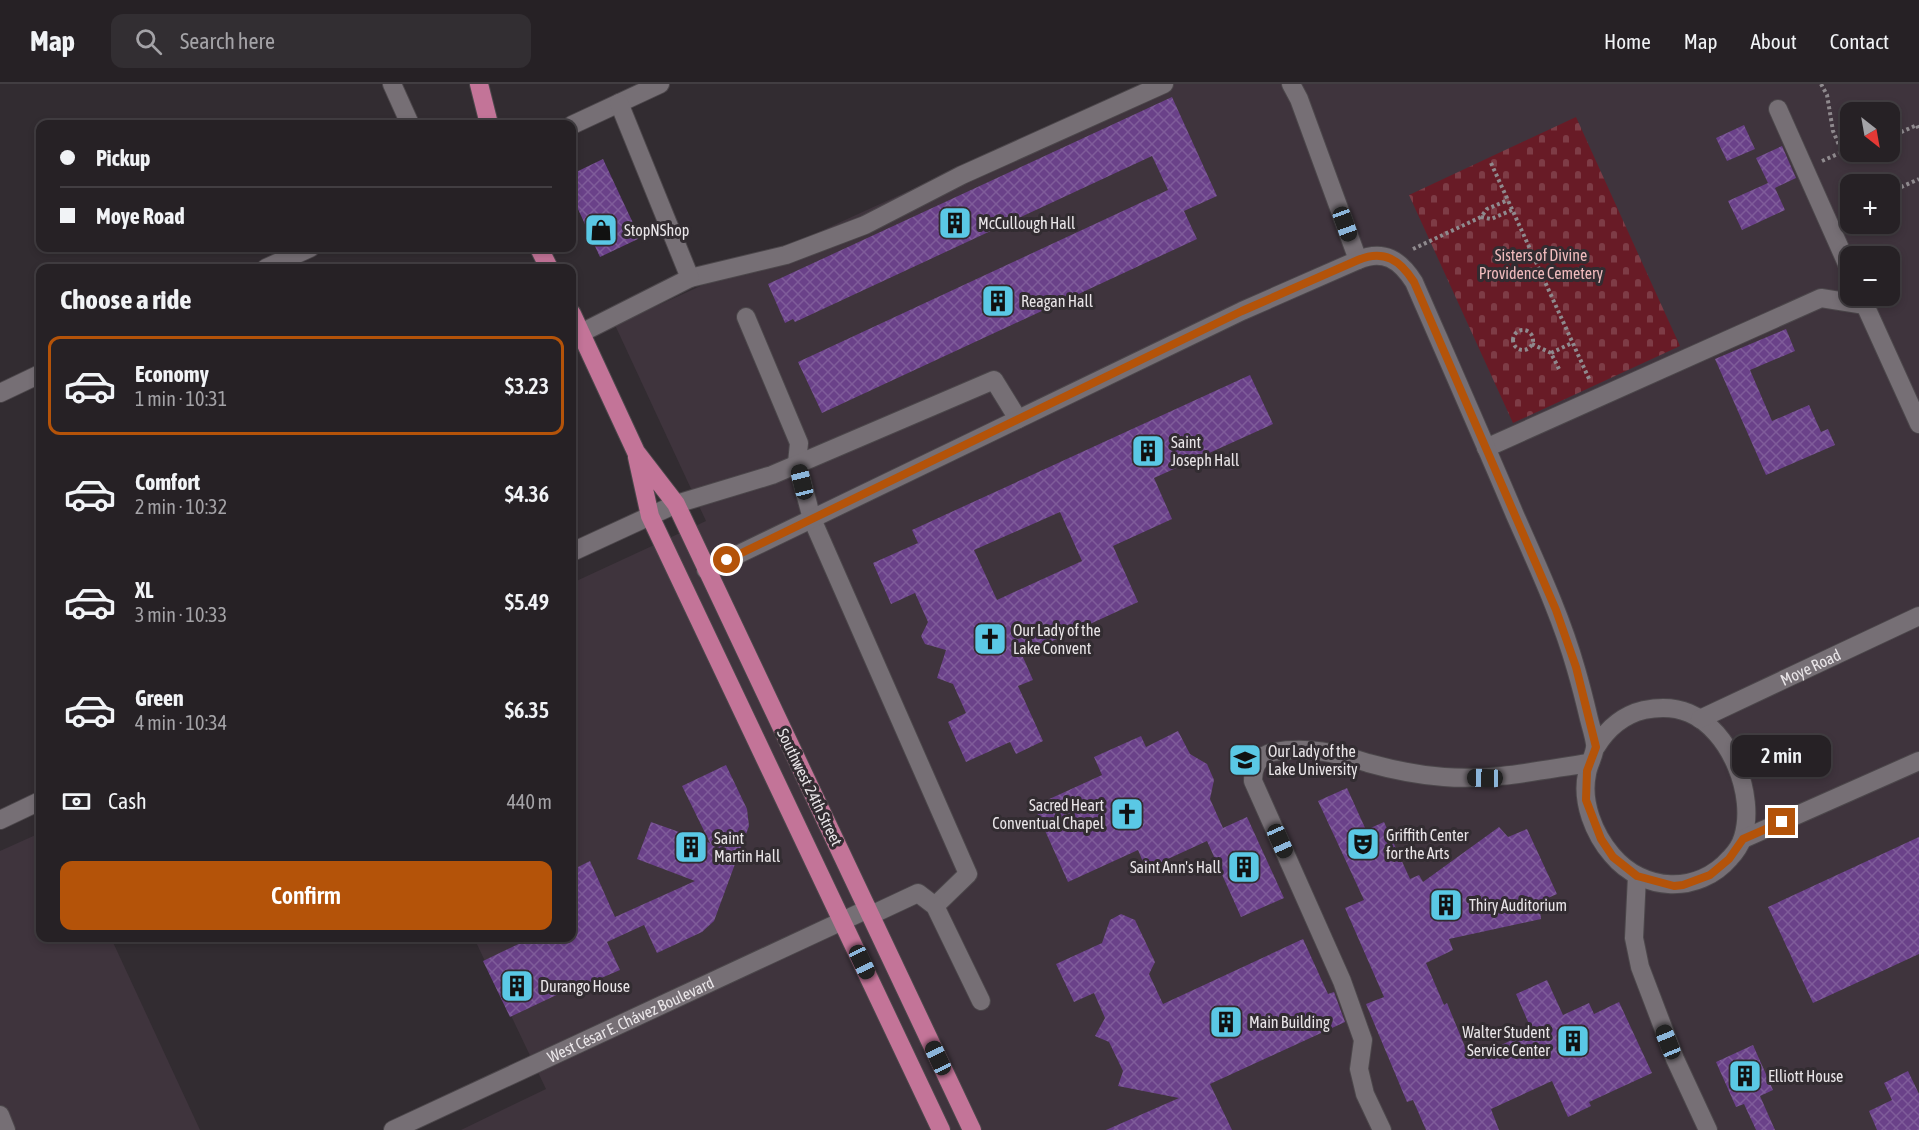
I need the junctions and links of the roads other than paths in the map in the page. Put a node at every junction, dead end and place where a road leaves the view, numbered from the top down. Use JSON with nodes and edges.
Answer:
{"nodes":[{"id":1,"x":392,"y":84,"type":"edge"},
{"id":2,"x":479,"y":84,"type":"edge"},
{"id":3,"x":660,"y":84,"type":"edge"},
{"id":4,"x":1164,"y":84,"type":"edge"},
{"id":5,"x":1291,"y":84,"type":"edge"},
{"id":6,"x":619,"y":103,"type":"junction"},
{"id":7,"x":1778,"y":109,"type":"dead end"},
{"id":8,"x":408,"y":120,"type":"edge"},
{"id":9,"x":488,"y":120,"type":"edge"},
{"id":10,"x":576,"y":123,"type":"edge"},
{"id":11,"x":1840,"y":248,"type":"edge"},
{"id":12,"x":301,"y":252,"type":"edge"},
{"id":13,"x":1358,"y":260,"type":"junction"},
{"id":14,"x":275,"y":264,"type":"edge"},
{"id":15,"x":690,"y":279,"type":"junction"},
{"id":16,"x":1840,"y":299,"type":"edge"},
{"id":17,"x":1866,"y":306,"type":"edge"},
{"id":18,"x":746,"y":317,"type":"dead end"},
{"id":19,"x":576,"y":324,"type":"edge"},
{"id":20,"x":580,"y":333,"type":"junction"},
{"id":21,"x":36,"y":376,"type":"edge"},
{"id":22,"x":0,"y":393,"type":"edge"},
{"id":23,"x":1018,"y":419,"type":"junction"},
{"id":24,"x":1919,"y":424,"type":"edge"},
{"id":25,"x":1486,"y":448,"type":"junction"},
{"id":26,"x":636,"y":452,"type":"junction"},
{"id":27,"x":797,"y":464,"type":"junction"},
{"id":28,"x":676,"y":504,"type":"junction"},
{"id":29,"x":650,"y":516,"type":"junction"},
{"id":30,"x":812,"y":519,"type":"junction"},
{"id":31,"x":576,"y":550,"type":"edge"},
{"id":32,"x":706,"y":570,"type":"junction"},
{"id":33,"x":1919,"y":616,"type":"edge"},
{"id":34,"x":1700,"y":719,"type":"junction"},
{"id":35,"x":1592,"y":755,"type":"junction"},
{"id":36,"x":1919,"y":761,"type":"edge"},
{"id":37,"x":36,"y":803,"type":"edge"},
{"id":38,"x":0,"y":820,"type":"edge"},
{"id":39,"x":1743,"y":839,"type":"junction"},
{"id":40,"x":1637,"y":876,"type":"junction"},
{"id":41,"x":935,"y":906,"type":"junction"},
{"id":42,"x":870,"y":912,"type":"junction"},
{"id":43,"x":842,"y":921,"type":"junction"},
{"id":44,"x":981,"y":1001,"type":"dead end"},
{"id":45,"x":0,"y":1115,"type":"edge"},
{"id":46,"x":418,"y":1125,"type":"edge"},
{"id":47,"x":6,"y":1130,"type":"edge"},
{"id":48,"x":393,"y":1130,"type":"edge"},
{"id":49,"x":941,"y":1130,"type":"edge"},
{"id":50,"x":972,"y":1130,"type":"edge"},
{"id":51,"x":1382,"y":1130,"type":"edge"},
{"id":52,"x":1708,"y":1130,"type":"edge"}],
"edges":[{"from":1,"to":8,"type":"street"},
{"from":2,"to":9,"type":"main road"},
{"from":3,"to":6,"type":"street"},
{"from":4,"to":15,"type":"street"},
{"from":5,"to":13,"type":"street"},
{"from":6,"to":10,"type":"street"},
{"from":6,"to":15,"type":"street"},
{"from":7,"to":11,"type":"street"},
{"from":12,"to":14,"type":"street"},
{"from":13,"to":23,"type":"street"},
{"from":13,"to":25,"type":"street"},
{"from":15,"to":20,"type":"street"},
{"from":16,"to":25,"type":"street"},
{"from":17,"to":24,"type":"street"},
{"from":18,"to":27,"type":"street"},
{"from":19,"to":20,"type":"main road","name":"Southwest 24th Street"},
{"from":20,"to":26,"type":"main road","name":"Southwest 24th Street"},
{"from":21,"to":22,"type":"street"},
{"from":23,"to":27,"type":"street"},
{"from":23,"to":30,"type":"street"},
{"from":25,"to":35,"type":"street"},
{"from":26,"to":28,"type":"main road","name":"Southwest 24th Street"},
{"from":26,"to":29,"type":"main road","name":"Southwest 24th Street"},
{"from":27,"to":28,"type":"street"},
{"from":27,"to":30,"type":"street"},
{"from":28,"to":29,"type":"street"},
{"from":28,"to":32,"type":"main road","name":"Southwest 24th Street"},
{"from":29,"to":31,"type":"street"},
{"from":29,"to":43,"type":"main road","name":"Southwest 24th Street"},
{"from":30,"to":32,"type":"street"},
{"from":30,"to":41,"type":"street"},
{"from":32,"to":42,"type":"main road","name":"Southwest 24th Street"},
{"from":33,"to":34,"type":"street","name":"Moye Road"},
{"from":34,"to":35,"type":"street"},
{"from":34,"to":39,"type":"street"},
{"from":35,"to":40,"type":"street"},
{"from":35,"to":51,"type":"street"},
{"from":36,"to":39,"type":"street"},
{"from":37,"to":38,"type":"street"},
{"from":39,"to":40,"type":"street"},
{"from":40,"to":52,"type":"street"},
{"from":41,"to":42,"type":"street","name":"West César E. Chávez Boulevard"},
{"from":41,"to":44,"type":"street"},
{"from":42,"to":43,"type":"street","name":"West César E. Chávez Boulevard"},
{"from":42,"to":50,"type":"main road","name":"Southwest 24th Street"},
{"from":43,"to":46,"type":"street","name":"West César E. Chávez Boulevard"},
{"from":43,"to":49,"type":"main road","name":"Southwest 24th Street"},
{"from":45,"to":47,"type":"street"},
{"from":46,"to":48,"type":"street","name":"West César E. Chávez Boulevard"}]}
